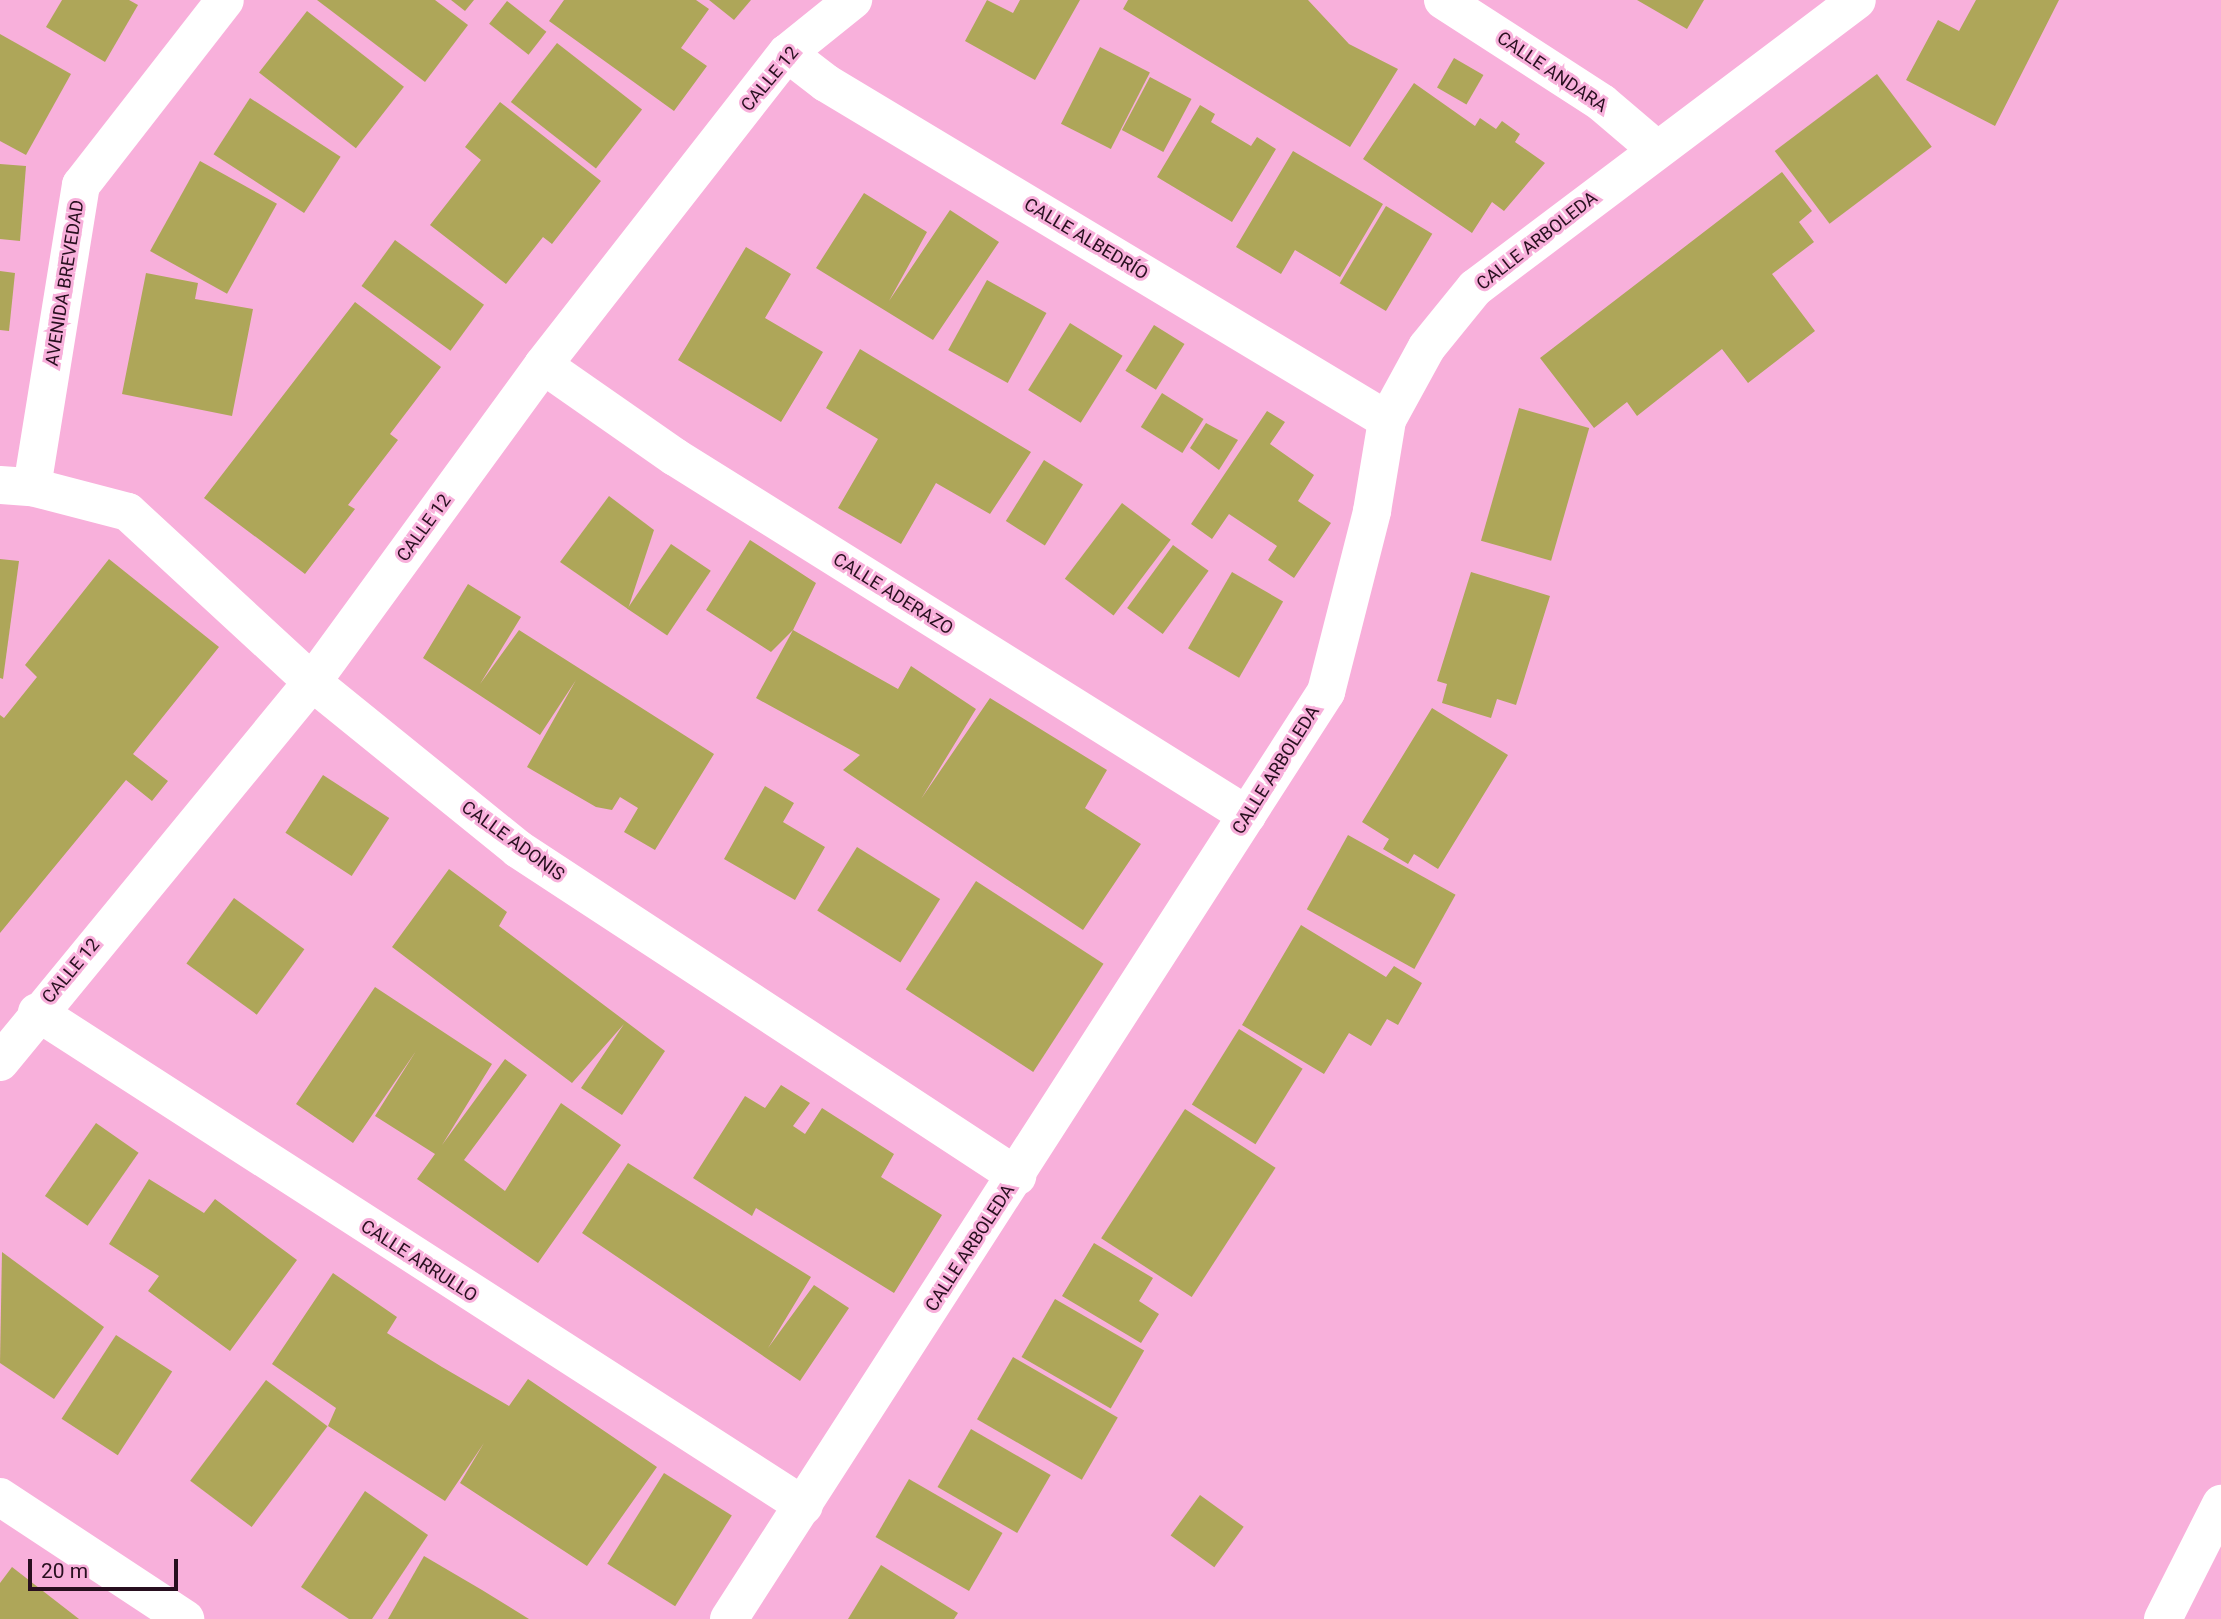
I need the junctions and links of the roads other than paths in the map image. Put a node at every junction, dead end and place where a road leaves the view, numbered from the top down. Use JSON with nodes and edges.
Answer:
{"nodes":[{"id":1,"x":225,"y":0,"type":"edge"},
{"id":2,"x":853,"y":0,"type":"edge"},
{"id":3,"x":1443,"y":0,"type":"edge"},
{"id":4,"x":1857,"y":0,"type":"edge"},
{"id":5,"x":787,"y":53,"type":"junction"},
{"id":6,"x":1656,"y":149,"type":"junction"},
{"id":7,"x":543,"y":365,"type":"junction"},
{"id":8,"x":1387,"y":420,"type":"junction"},
{"id":9,"x":16,"y":486,"type":"edge"},
{"id":10,"x":312,"y":682,"type":"junction"},
{"id":11,"x":1247,"y":816,"type":"junction"},
{"id":12,"x":37,"y":1012,"type":"junction"},
{"id":13,"x":0,"y":1062,"type":"edge"},
{"id":14,"x":1017,"y":1176,"type":"junction"},
{"id":15,"x":0,"y":1497,"type":"edge"},
{"id":16,"x":2221,"y":1504,"type":"edge"},
{"id":17,"x":804,"y":1506,"type":"junction"},
{"id":18,"x":2221,"y":1563,"type":"edge"},
{"id":19,"x":185,"y":1619,"type":"edge"},
{"id":20,"x":729,"y":1619,"type":"edge"},
{"id":21,"x":2163,"y":1619,"type":"edge"},
{"id":22,"x":2189,"y":1619,"type":"edge"}],
"edges":[{"from":1,"to":9,"type":"main road","name":"AVENIDA BREVEDAD"},
{"from":2,"to":5,"type":"main road","name":"CALLE 12"},
{"from":3,"to":6,"type":"main road","name":"CALLE ANDARA"},
{"from":4,"to":6,"type":"main road","name":"CALLE ARBOLEDA"},
{"from":5,"to":7,"type":"main road","name":"CALLE 12"},
{"from":5,"to":8,"type":"main road","name":"CALLE ALBEDRÍO"},
{"from":6,"to":8,"type":"main road","name":"CALLE ARBOLEDA"},
{"from":7,"to":10,"type":"main road","name":"CALLE 12"},
{"from":7,"to":11,"type":"main road","name":"CALLE ADERAZO"},
{"from":8,"to":11,"type":"main road","name":"CALLE ARBOLEDA"},
{"from":9,"to":10,"type":"main road","name":"CALLE ADONIS"},
{"from":10,"to":12,"type":"main road","name":"CALLE 12"},
{"from":10,"to":14,"type":"main road","name":"CALLE ADONIS"},
{"from":11,"to":14,"type":"main road","name":"CALLE ARBOLEDA"},
{"from":12,"to":13,"type":"main road","name":"CALLE 12"},
{"from":12,"to":17,"type":"main road","name":"CALLE ARRULLO"},
{"from":14,"to":17,"type":"main road","name":"CALLE ARBOLEDA"},
{"from":15,"to":19,"type":"main road"},
{"from":16,"to":21,"type":"main road"},
{"from":17,"to":20,"type":"main road","name":"CALLE ARBOLEDA"},
{"from":18,"to":22,"type":"main road"}]}
